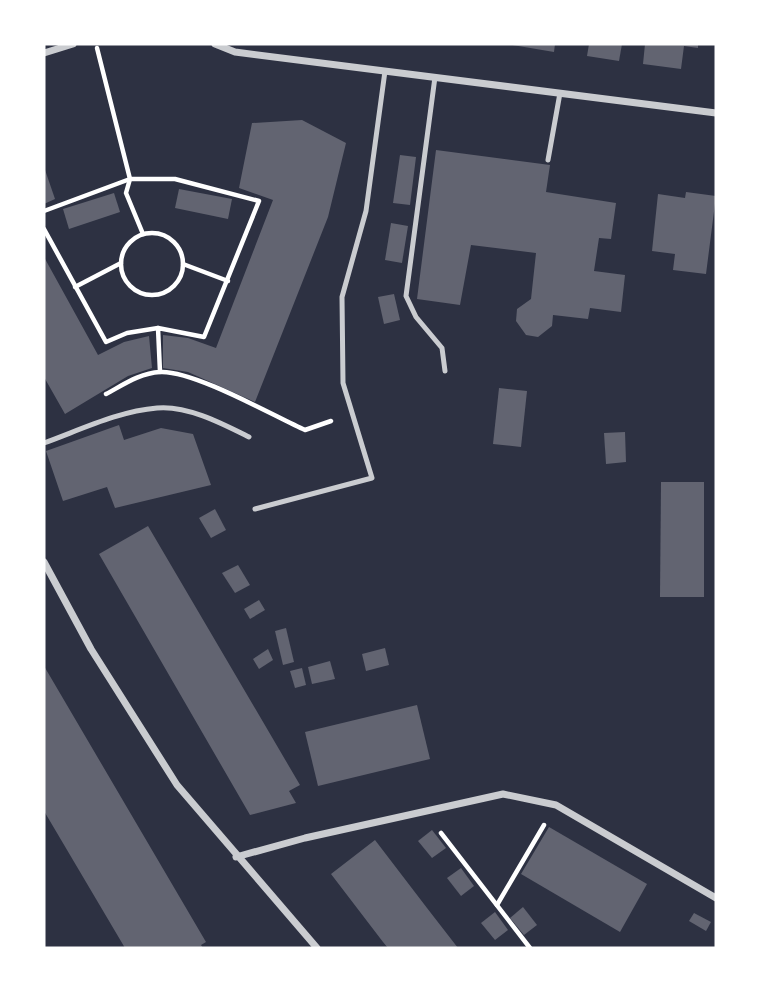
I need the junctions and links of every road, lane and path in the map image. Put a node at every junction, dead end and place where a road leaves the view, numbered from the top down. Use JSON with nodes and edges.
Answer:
{"nodes":[{"id":1,"x":73,"y":44,"type":"edge"},
{"id":2,"x":95,"y":44,"type":"edge"},
{"id":3,"x":215,"y":44,"type":"edge"},
{"id":4,"x":44,"y":53,"type":"edge"},
{"id":5,"x":385,"y":71,"type":"junction"},
{"id":6,"x":435,"y":77,"type":"junction"},
{"id":7,"x":560,"y":93,"type":"junction"},
{"id":8,"x":716,"y":113,"type":"edge"},
{"id":9,"x":548,"y":160,"type":"dead end"},
{"id":10,"x":130,"y":179,"type":"junction"},
{"id":11,"x":44,"y":211,"type":"edge"},
{"id":12,"x":44,"y":229,"type":"edge"},
{"id":13,"x":143,"y":234,"type":"junction"},
{"id":14,"x":121,"y":263,"type":"junction"},
{"id":15,"x":183,"y":264,"type":"junction"},
{"id":16,"x":228,"y":281,"type":"junction"},
{"id":17,"x":75,"y":286,"type":"junction"},
{"id":18,"x":158,"y":328,"type":"junction"},
{"id":19,"x":445,"y":371,"type":"dead end"},
{"id":20,"x":160,"y":372,"type":"dead end"},
{"id":21,"x":249,"y":437,"type":"dead end"},
{"id":22,"x":44,"y":443,"type":"edge"},
{"id":23,"x":255,"y":509,"type":"dead end"},
{"id":24,"x":44,"y":562,"type":"edge"},
{"id":25,"x":556,"y":805,"type":"junction"},
{"id":26,"x":425,"y":813,"type":"junction"},
{"id":27,"x":236,"y":857,"type":"junction"},
{"id":28,"x":716,"y":898,"type":"edge"},
{"id":29,"x":497,"y":905,"type":"junction"},
{"id":30,"x":317,"y":948,"type":"edge"},
{"id":31,"x":530,"y":948,"type":"edge"}],
"edges":[{"from":1,"to":4,"type":"street"},
{"from":2,"to":10,"type":"path"},
{"from":3,"to":5,"type":"street"},
{"from":5,"to":6,"type":"street"},
{"from":5,"to":23,"type":"lane"},
{"from":6,"to":7,"type":"street"},
{"from":6,"to":19,"type":"lane"},
{"from":7,"to":8,"type":"street"},
{"from":7,"to":9,"type":"lane"},
{"from":10,"to":11,"type":"path"},
{"from":10,"to":13,"type":"path"},
{"from":10,"to":16,"type":"path"},
{"from":12,"to":17,"type":"path"},
{"from":13,"to":14,"type":"path"},
{"from":13,"to":15,"type":"path"},
{"from":14,"to":15,"type":"path"},
{"from":14,"to":17,"type":"path"},
{"from":15,"to":16,"type":"path"},
{"from":16,"to":18,"type":"path"},
{"from":17,"to":18,"type":"path"},
{"from":18,"to":20,"type":"path"},
{"from":21,"to":22,"type":"lane"},
{"from":24,"to":27,"type":"street"},
{"from":25,"to":26,"type":"street"},
{"from":25,"to":28,"type":"street"},
{"from":25,"to":29,"type":"path"},
{"from":26,"to":27,"type":"street"},
{"from":26,"to":29,"type":"path"},
{"from":27,"to":30,"type":"street"},
{"from":29,"to":31,"type":"path"}]}
